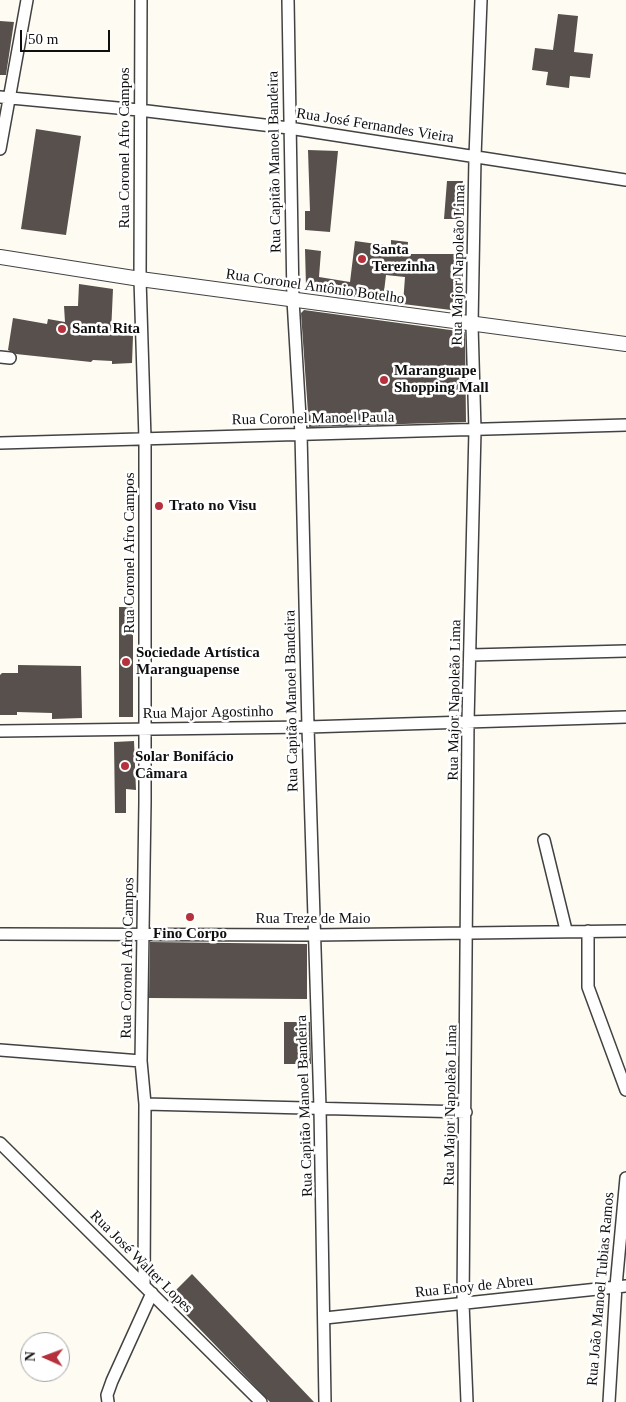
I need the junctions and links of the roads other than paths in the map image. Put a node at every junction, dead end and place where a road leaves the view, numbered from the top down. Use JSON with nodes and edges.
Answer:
{"nodes":[{"id":1,"x":27,"y":0,"type":"edge"},
{"id":2,"x":141,"y":0,"type":"edge"},
{"id":3,"x":288,"y":0,"type":"edge"},
{"id":4,"x":481,"y":0,"type":"edge"},
{"id":5,"x":4,"y":97,"type":"edge"},
{"id":6,"x":139,"y":110,"type":"junction"},
{"id":7,"x":289,"y":128,"type":"junction"},
{"id":8,"x":0,"y":148,"type":"edge"},
{"id":9,"x":475,"y":157,"type":"junction"},
{"id":10,"x":626,"y":180,"type":"edge"},
{"id":11,"x":0,"y":257,"type":"edge"},
{"id":12,"x":140,"y":279,"type":"junction"},
{"id":13,"x":293,"y":300,"type":"junction"},
{"id":14,"x":472,"y":325,"type":"junction"},
{"id":15,"x":626,"y":344,"type":"edge"},
{"id":16,"x":626,"y":425,"type":"edge"},
{"id":17,"x":475,"y":430,"type":"junction"},
{"id":18,"x":301,"y":434,"type":"junction"},
{"id":19,"x":145,"y":439,"type":"junction"},
{"id":20,"x":0,"y":443,"type":"edge"},
{"id":21,"x":626,"y":651,"type":"edge"},
{"id":22,"x":471,"y":655,"type":"junction"},
{"id":23,"x":626,"y":717,"type":"edge"},
{"id":24,"x":468,"y":722,"type":"junction"},
{"id":25,"x":308,"y":726,"type":"junction"},
{"id":26,"x":144,"y":729,"type":"junction"},
{"id":27,"x":0,"y":731,"type":"edge"},
{"id":28,"x":544,"y":840,"type":"dead end"},
{"id":29,"x":566,"y":930,"type":"junction"},
{"id":30,"x":626,"y":930,"type":"edge"},
{"id":31,"x":588,"y":931,"type":"junction"},
{"id":32,"x":467,"y":932,"type":"junction"},
{"id":33,"x":0,"y":934,"type":"edge"},
{"id":34,"x":143,"y":934,"type":"junction"},
{"id":35,"x":314,"y":935,"type":"junction"},
{"id":36,"x":0,"y":1050,"type":"edge"},
{"id":37,"x":141,"y":1061,"type":"junction"},
{"id":38,"x":626,"y":1090,"type":"edge"},
{"id":39,"x":145,"y":1104,"type":"junction"},
{"id":40,"x":320,"y":1108,"type":"junction"},
{"id":41,"x":466,"y":1112,"type":"junction"},
{"id":42,"x":0,"y":1143,"type":"edge"},
{"id":43,"x":626,"y":1178,"type":"edge"},
{"id":44,"x":621,"y":1286,"type":"edge"},
{"id":45,"x":148,"y":1290,"type":"junction"},
{"id":46,"x":463,"y":1303,"type":"junction"},
{"id":47,"x":325,"y":1318,"type":"junction"},
{"id":48,"x":468,"y":1401,"type":"edge"},
{"id":49,"x":108,"y":1402,"type":"edge"},
{"id":50,"x":261,"y":1402,"type":"edge"},
{"id":51,"x":325,"y":1402,"type":"edge"},
{"id":52,"x":609,"y":1402,"type":"edge"}],
"edges":[{"from":1,"to":5,"type":"street"},
{"from":2,"to":6,"type":"street","name":"Rua Coronel Afro Campos"},
{"from":3,"to":7,"type":"street","name":"Rua Capitão Manoel Bandeira"},
{"from":4,"to":9,"type":"street","name":"Rua Major Napoleão Lima"},
{"from":5,"to":6,"type":"street","name":"Rua José Fernandes Vieira"},
{"from":5,"to":8,"type":"street"},
{"from":6,"to":7,"type":"street","name":"Rua José Fernandes Vieira"},
{"from":6,"to":12,"type":"street","name":"Rua Coronel Afro Campos"},
{"from":7,"to":9,"type":"street","name":"Rua José Fernandes Vieira"},
{"from":7,"to":13,"type":"street","name":"Rua Capitão Manoel Bandeira"},
{"from":9,"to":10,"type":"street","name":"Rua José Fernandes Vieira"},
{"from":9,"to":14,"type":"street","name":"Rua Major Napoleão Lima"},
{"from":11,"to":12,"type":"street","name":"Rua Coronel Antônio Botelho"},
{"from":12,"to":13,"type":"street","name":"Rua Coronel Antônio Botelho"},
{"from":12,"to":19,"type":"street","name":"Rua Coronel Afro Campos"},
{"from":13,"to":14,"type":"street","name":"Rua Coronel Antônio Botelho"},
{"from":13,"to":18,"type":"street","name":"Rua Capitão Manoel Bandeira"},
{"from":14,"to":15,"type":"street","name":"Rua Coronel Antônio Botelho"},
{"from":14,"to":17,"type":"street","name":"Rua Major Napoleão Lima"},
{"from":16,"to":17,"type":"street","name":"Rua Coronel Manoel Paula"},
{"from":17,"to":18,"type":"street","name":"Rua Coronel Manoel Paula"},
{"from":17,"to":22,"type":"street","name":"Rua Major Napoleão Lima"},
{"from":18,"to":19,"type":"street","name":"Rua Coronel Manoel Paula"},
{"from":18,"to":25,"type":"street","name":"Rua Capitão Manoel Bandeira"},
{"from":19,"to":20,"type":"street","name":"Rua Coronel Manoel Paula"},
{"from":19,"to":26,"type":"street","name":"Rua Coronel Afro Campos"},
{"from":21,"to":22,"type":"street"},
{"from":22,"to":24,"type":"street","name":"Rua Major Napoleão Lima"},
{"from":23,"to":24,"type":"street","name":"Rua Major Agostinho"},
{"from":24,"to":25,"type":"street","name":"Rua Major Agostinho"},
{"from":24,"to":32,"type":"street","name":"Rua Major Napoleão Lima"},
{"from":25,"to":26,"type":"street","name":"Rua Major Agostinho"},
{"from":25,"to":35,"type":"street","name":"Rua Capitão Manoel Bandeira"},
{"from":26,"to":27,"type":"street","name":"Rua Major Agostinho"},
{"from":26,"to":34,"type":"street","name":"Rua Coronel Afro Campos"},
{"from":28,"to":29,"type":"street"},
{"from":29,"to":31,"type":"street","name":"Rua Treze de Maio"},
{"from":29,"to":32,"type":"street","name":"Rua Treze de Maio"},
{"from":30,"to":31,"type":"street","name":"Rua Treze de Maio"},
{"from":31,"to":38,"type":"street"},
{"from":32,"to":35,"type":"street","name":"Rua Treze de Maio"},
{"from":32,"to":41,"type":"street","name":"Rua Major Napoleão Lima"},
{"from":33,"to":34,"type":"street","name":"Rua Treze de Maio"},
{"from":34,"to":35,"type":"street","name":"Rua Treze de Maio"},
{"from":34,"to":37,"type":"street","name":"Rua Coronel Afro Campos"},
{"from":35,"to":40,"type":"street","name":"Rua Capitão Manoel Bandeira"},
{"from":36,"to":37,"type":"street"},
{"from":37,"to":39,"type":"street","name":"Rua Coronel Afro Campos"},
{"from":39,"to":40,"type":"street"},
{"from":39,"to":45,"type":"street","name":"Rua Coronel Afro Campos"},
{"from":40,"to":41,"type":"street"},
{"from":40,"to":47,"type":"street","name":"Rua Capitão Manoel Bandeira"},
{"from":41,"to":46,"type":"street","name":"Rua Major Napoleão Lima"},
{"from":42,"to":45,"type":"street","name":"Rua José Walter Lopes"},
{"from":43,"to":44,"type":"street","name":"Rua João Manoel Tubias Ramos"},
{"from":44,"to":46,"type":"street","name":"Rua Enoy de Abreu"},
{"from":44,"to":52,"type":"street","name":"Rua João Manoel Tubias Ramos"},
{"from":45,"to":49,"type":"street"},
{"from":45,"to":50,"type":"street","name":"Rua José Walter Lopes"},
{"from":46,"to":47,"type":"street","name":"Rua Enoy de Abreu"},
{"from":46,"to":48,"type":"street","name":"Rua Major Napoleão Lima"},
{"from":47,"to":51,"type":"street","name":"Rua Capitão Manoel Bandeira"}]}
